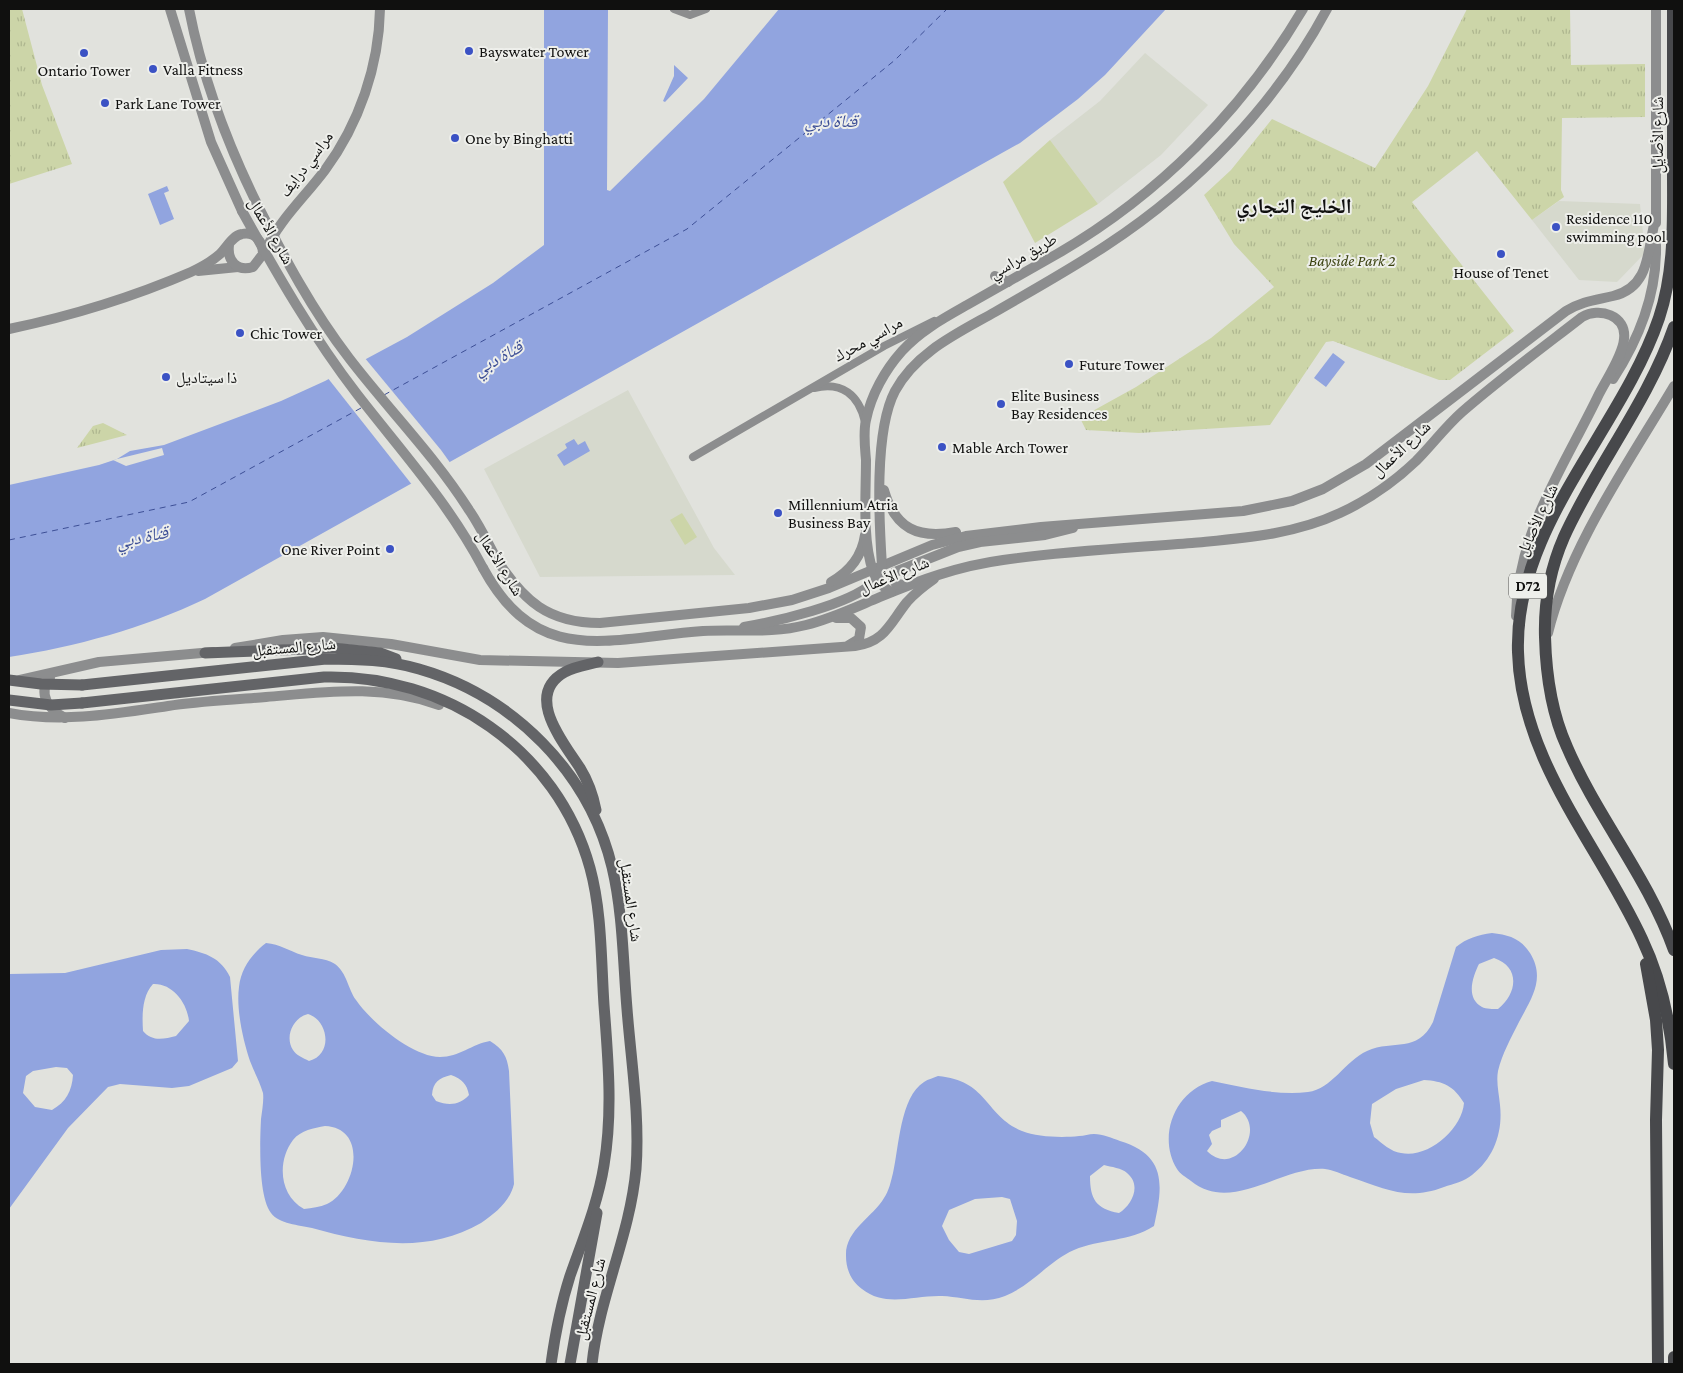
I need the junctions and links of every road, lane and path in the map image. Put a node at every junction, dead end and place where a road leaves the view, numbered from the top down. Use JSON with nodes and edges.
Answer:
{"nodes":[{"id":1,"x":170,"y":9,"type":"edge"},
{"id":2,"x":189,"y":9,"type":"edge"},
{"id":3,"x":380,"y":9,"type":"edge"},
{"id":4,"x":674,"y":9,"type":"edge"},
{"id":5,"x":706,"y":9,"type":"edge"},
{"id":6,"x":1303,"y":9,"type":"edge"},
{"id":7,"x":1327,"y":9,"type":"edge"},
{"id":8,"x":1656,"y":9,"type":"edge"},
{"id":9,"x":1673,"y":9,"type":"edge"},
{"id":10,"x":1272,"y":36,"type":"dead end"},
{"id":11,"x":1282,"y":42,"type":"junction"},
{"id":12,"x":1656,"y":217,"type":"junction"},
{"id":13,"x":282,"y":220,"type":"junction"},
{"id":14,"x":248,"y":233,"type":"junction"},
{"id":15,"x":229,"y":245,"type":"junction"},
{"id":16,"x":263,"y":254,"type":"junction"},
{"id":17,"x":238,"y":267,"type":"junction"},
{"id":18,"x":192,"y":272,"type":"junction"},
{"id":19,"x":995,"y":276,"type":"dead end"},
{"id":20,"x":1008,"y":282,"type":"junction"},
{"id":21,"x":945,"y":318,"type":"junction"},
{"id":22,"x":1674,"y":327,"type":"edge"},
{"id":23,"x":9,"y":329,"type":"edge"},
{"id":24,"x":1674,"y":386,"type":"edge"},
{"id":25,"x":808,"y":389,"type":"junction"},
{"id":26,"x":1593,"y":406,"type":"junction"},
{"id":27,"x":865,"y":423,"type":"junction"},
{"id":28,"x":692,"y":458,"type":"dead end"},
{"id":29,"x":880,"y":477,"type":"junction"},
{"id":30,"x":1090,"y":522,"type":"junction"},
{"id":31,"x":867,"y":524,"type":"junction"},
{"id":32,"x":1040,"y":527,"type":"junction"},
{"id":33,"x":952,"y":569,"type":"junction"},
{"id":34,"x":877,"y":571,"type":"junction"},
{"id":35,"x":912,"y":584,"type":"junction"},
{"id":36,"x":891,"y":592,"type":"junction"},
{"id":37,"x":808,"y":595,"type":"junction"},
{"id":38,"x":830,"y":618,"type":"junction"},
{"id":39,"x":726,"y":630,"type":"junction"},
{"id":40,"x":848,"y":646,"type":"junction"},
{"id":41,"x":1545,"y":646,"type":"junction"},
{"id":42,"x":1518,"y":649,"type":"junction"},
{"id":43,"x":205,"y":653,"type":"junction"},
{"id":44,"x":598,"y":662,"type":"junction"},
{"id":45,"x":404,"y":665,"type":"junction"},
{"id":46,"x":55,"y":672,"type":"junction"},
{"id":47,"x":9,"y":681,"type":"edge"},
{"id":48,"x":9,"y":700,"type":"edge"},
{"id":49,"x":9,"y":713,"type":"edge"},
{"id":50,"x":65,"y":718,"type":"junction"},
{"id":51,"x":484,"y":721,"type":"junction"},
{"id":52,"x":599,"y":827,"type":"junction"},
{"id":53,"x":1641,"y":937,"type":"junction"},
{"id":54,"x":1674,"y":950,"type":"edge"},
{"id":55,"x":1674,"y":1064,"type":"edge"},
{"id":56,"x":597,"y":1199,"type":"junction"},
{"id":57,"x":1674,"y":1357,"type":"edge"},
{"id":58,"x":551,"y":1364,"type":"edge"},
{"id":59,"x":570,"y":1364,"type":"edge"},
{"id":60,"x":592,"y":1364,"type":"edge"},
{"id":61,"x":1658,"y":1364,"type":"edge"},
{"id":62,"x":1674,"y":1364,"type":"edge"}],
"edges":[{"from":1,"to":39,"type":"street","name":"شارع الأعمال","bridge":true},
{"from":2,"to":37,"type":"street","name":"شارع الأعمال","bridge":true},
{"from":3,"to":13,"type":"street","name":"مراسي درايف"},
{"from":4,"to":5,"type":"street"},
{"from":6,"to":11,"type":"street","name":"طريق مراسي"},
{"from":7,"to":29,"type":"street","name":"طريق مراسي"},
{"from":8,"to":12,"type":"street","name":"شارع الأعمال"},
{"from":9,"to":42,"type":"main road","name":"شارع الأصايل","number":"D72"},
{"from":10,"to":11,"type":"street"},
{"from":11,"to":20,"type":"street","name":"طريق مراسي"},
{"from":12,"to":26,"type":"street","name":"شارع الأعمال"},
{"from":12,"to":30,"type":"street","name":"شارع الأعمال"},
{"from":13,"to":14,"type":"street","name":"مراسي درايف"},
{"from":13,"to":16,"type":"street","name":"مراسي درايف"},
{"from":14,"to":15,"type":"street"},
{"from":14,"to":16,"type":"street"},
{"from":15,"to":17,"type":"street"},
{"from":15,"to":18,"type":"street"},
{"from":16,"to":17,"type":"street"},
{"from":17,"to":18,"type":"street"},
{"from":18,"to":23,"type":"street"},
{"from":19,"to":20,"type":"street"},
{"from":20,"to":21,"type":"street","name":"طريق مراسي"},
{"from":21,"to":25,"type":"street","name":"مراسي محرك"},
{"from":21,"to":27,"type":"street","name":"طريق مراسي"},
{"from":22,"to":41,"type":"main road","name":"شارع الأصايل","number":"D72"},
{"from":24,"to":41,"type":"street"},
{"from":25,"to":27,"type":"street","name":"مراسي محرك"},
{"from":25,"to":28,"type":"street","name":"مراسي محرك"},
{"from":26,"to":33,"type":"street","name":"شارع الأعمال"},
{"from":26,"to":42,"type":"street"},
{"from":27,"to":31,"type":"street","name":"طريق مراسي"},
{"from":29,"to":32,"type":"street"},
{"from":29,"to":34,"type":"street","name":"طريق مراسي"},
{"from":30,"to":32,"type":"street","name":"شارع الأعمال"},
{"from":30,"to":35,"type":"street"},
{"from":31,"to":34,"type":"street","name":"طريق مراسي"},
{"from":31,"to":37,"type":"street"},
{"from":32,"to":34,"type":"street","name":"شارع الأعمال"},
{"from":33,"to":35,"type":"street","name":"شارع الأعمال"},
{"from":33,"to":40,"type":"street"},
{"from":34,"to":36,"type":"street"},
{"from":34,"to":37,"type":"street","name":"شارع الأعمال"},
{"from":34,"to":39,"type":"street"},
{"from":35,"to":36,"type":"street","name":"شارع الأعمال"},
{"from":36,"to":38,"type":"street","name":"شارع الأعمال"},
{"from":38,"to":39,"type":"street","name":"شارع الأعمال"},
{"from":38,"to":40,"type":"street"},
{"from":40,"to":44,"type":"street"},
{"from":41,"to":54,"type":"main road","name":"شارع الأصايل","number":"D72"},
{"from":42,"to":53,"type":"main road","name":"شارع الأصايل","number":"D72"},
{"from":43,"to":44,"type":"street"},
{"from":43,"to":45,"type":"main road"},
{"from":43,"to":46,"type":"street"},
{"from":44,"to":52,"type":"main road"},
{"from":45,"to":47,"type":"main road","name":"شارع المستقبل","bridge":true},
{"from":45,"to":52,"type":"main road","name":"شارع المستقبل"},
{"from":46,"to":47,"type":"street"},
{"from":46,"to":50,"type":"street"},
{"from":48,"to":51,"type":"main road","name":"شارع المستقبل","bridge":true},
{"from":49,"to":50,"type":"street"},
{"from":50,"to":51,"type":"street"},
{"from":51,"to":56,"type":"main road","name":"شارع المستقبل"},
{"from":52,"to":60,"type":"main road","name":"شارع المستقبل"},
{"from":53,"to":55,"type":"main road","name":"شارع الأصايل","number":"D72"},
{"from":53,"to":61,"type":"main road"},
{"from":56,"to":58,"type":"main road","name":"شارع المستقبل"},
{"from":56,"to":59,"type":"main road"},
{"from":57,"to":62,"type":"main road"}]}
